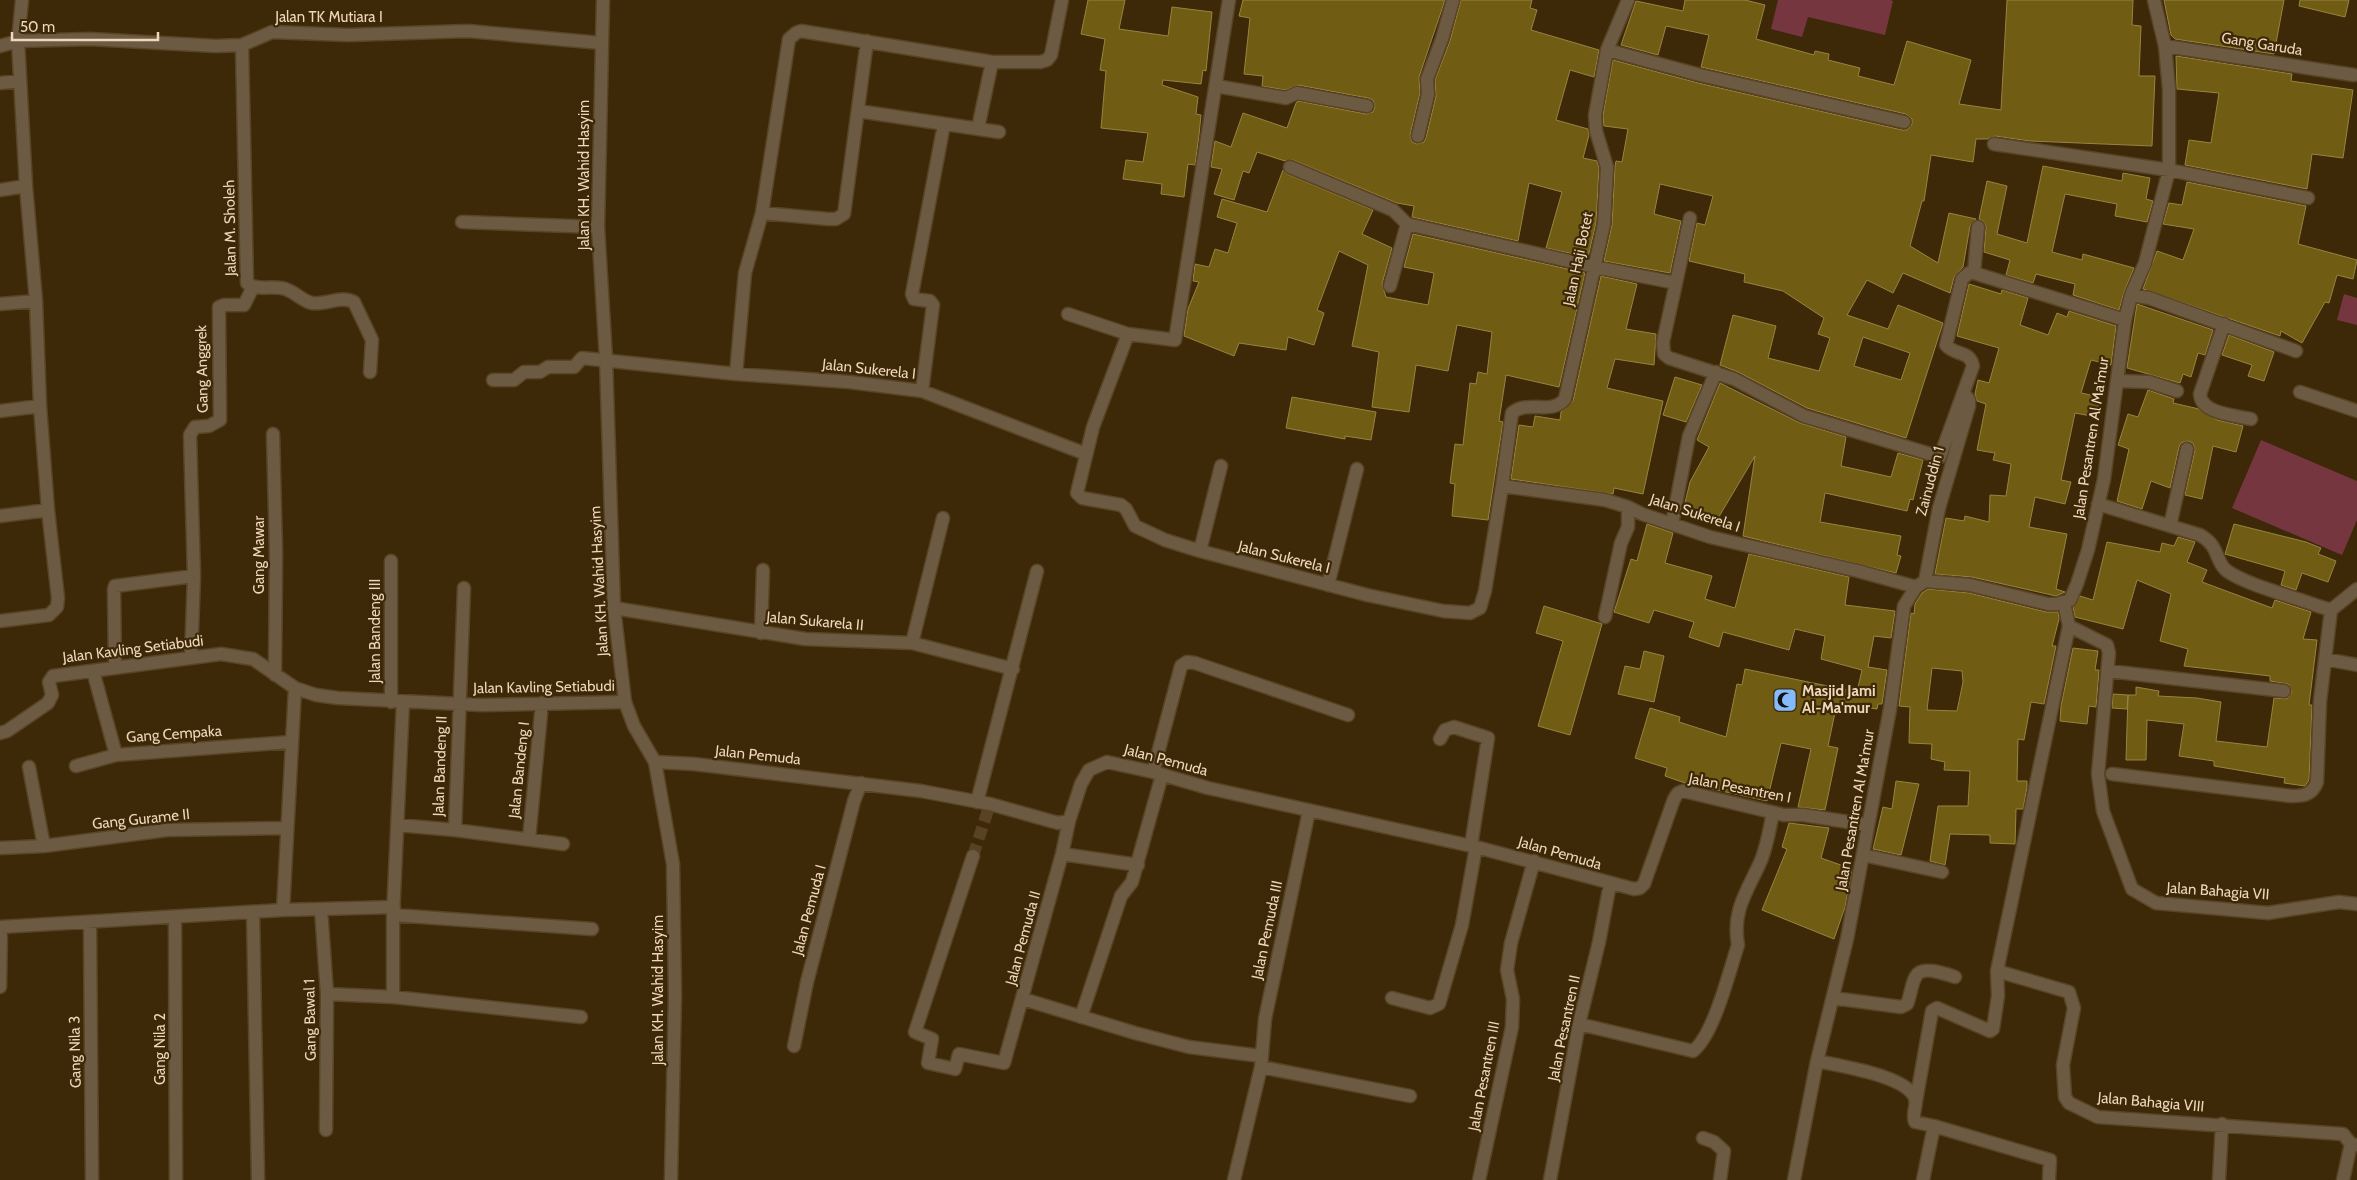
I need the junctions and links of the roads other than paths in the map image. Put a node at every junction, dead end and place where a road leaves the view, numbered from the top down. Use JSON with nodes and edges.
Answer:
{"nodes":[{"id":1,"x":22,"y":0,"type":"edge"},
{"id":2,"x":603,"y":0,"type":"edge"},
{"id":3,"x":1062,"y":0,"type":"edge"},
{"id":4,"x":1229,"y":0,"type":"edge"},
{"id":5,"x":1453,"y":0,"type":"edge"},
{"id":6,"x":1628,"y":0,"type":"edge"},
{"id":7,"x":2154,"y":0,"type":"edge"},
{"id":8,"x":867,"y":41,"type":"junction"},
{"id":9,"x":18,"y":42,"type":"junction"},
{"id":10,"x":601,"y":43,"type":"junction"},
{"id":11,"x":242,"y":45,"type":"junction"},
{"id":12,"x":0,"y":46,"type":"edge"},
{"id":13,"x":2165,"y":46,"type":"junction"},
{"id":14,"x":1606,"y":50,"type":"junction"},
{"id":15,"x":992,"y":62,"type":"junction"},
{"id":16,"x":2354,"y":75,"type":"dead end"},
{"id":17,"x":20,"y":81,"type":"junction"},
{"id":18,"x":0,"y":83,"type":"edge"},
{"id":19,"x":1216,"y":86,"type":"junction"},
{"id":20,"x":1367,"y":106,"type":"dead end"},
{"id":21,"x":858,"y":111,"type":"junction"},
{"id":22,"x":1904,"y":122,"type":"dead end"},
{"id":23,"x":944,"y":124,"type":"junction"},
{"id":24,"x":978,"y":128,"type":"junction"},
{"id":25,"x":999,"y":132,"type":"dead end"},
{"id":26,"x":1418,"y":136,"type":"dead end"},
{"id":27,"x":1994,"y":144,"type":"dead end"},
{"id":28,"x":1290,"y":167,"type":"dead end"},
{"id":29,"x":2170,"y":170,"type":"junction"},
{"id":30,"x":26,"y":186,"type":"junction"},
{"id":31,"x":0,"y":190,"type":"edge"},
{"id":32,"x":2308,"y":198,"type":"dead end"},
{"id":33,"x":762,"y":213,"type":"junction"},
{"id":34,"x":1690,"y":218,"type":"dead end"},
{"id":35,"x":462,"y":222,"type":"dead end"},
{"id":36,"x":1407,"y":224,"type":"junction"},
{"id":37,"x":598,"y":227,"type":"junction"},
{"id":38,"x":1978,"y":227,"type":"dead end"},
{"id":39,"x":1595,"y":267,"type":"junction"},
{"id":40,"x":1974,"y":273,"type":"junction"},
{"id":41,"x":1676,"y":283,"type":"junction"},
{"id":42,"x":1390,"y":286,"type":"dead end"},
{"id":43,"x":253,"y":287,"type":"junction"},
{"id":44,"x":2131,"y":295,"type":"junction"},
{"id":45,"x":36,"y":300,"type":"junction"},
{"id":46,"x":0,"y":304,"type":"edge"},
{"id":47,"x":1068,"y":314,"type":"dead end"},
{"id":48,"x":2125,"y":320,"type":"junction"},
{"id":49,"x":2224,"y":324,"type":"junction"},
{"id":50,"x":1128,"y":334,"type":"junction"},
{"id":51,"x":2296,"y":350,"type":"dead end"},
{"id":52,"x":606,"y":359,"type":"junction"},
{"id":53,"x":370,"y":372,"type":"dead end"},
{"id":54,"x":1716,"y":372,"type":"junction"},
{"id":55,"x":736,"y":374,"type":"junction"},
{"id":56,"x":493,"y":380,"type":"dead end"},
{"id":57,"x":2118,"y":381,"type":"junction"},
{"id":58,"x":922,"y":390,"type":"junction"},
{"id":59,"x":2177,"y":391,"type":"dead end"},
{"id":60,"x":2300,"y":392,"type":"dead end"},
{"id":61,"x":1964,"y":393,"type":"junction"},
{"id":62,"x":40,"y":406,"type":"junction"},
{"id":63,"x":0,"y":411,"type":"edge"},
{"id":64,"x":2357,"y":411,"type":"edge"},
{"id":65,"x":2251,"y":419,"type":"dead end"},
{"id":66,"x":273,"y":434,"type":"dead end"},
{"id":67,"x":2187,"y":449,"type":"dead end"},
{"id":68,"x":1086,"y":454,"type":"junction"},
{"id":69,"x":1221,"y":466,"type":"dead end"},
{"id":70,"x":1357,"y":469,"type":"dead end"},
{"id":71,"x":1502,"y":486,"type":"junction"},
{"id":72,"x":2098,"y":504,"type":"junction"},
{"id":73,"x":1628,"y":507,"type":"junction"},
{"id":74,"x":48,"y":510,"type":"junction"},
{"id":75,"x":0,"y":516,"type":"edge"},
{"id":76,"x":943,"y":518,"type":"dead end"},
{"id":77,"x":1672,"y":524,"type":"junction"},
{"id":78,"x":2170,"y":526,"type":"junction"},
{"id":79,"x":1200,"y":552,"type":"junction"},
{"id":80,"x":392,"y":561,"type":"dead end"},
{"id":81,"x":763,"y":570,"type":"dead end"},
{"id":82,"x":1037,"y":571,"type":"dead end"},
{"id":83,"x":194,"y":576,"type":"junction"},
{"id":84,"x":1920,"y":584,"type":"junction"},
{"id":85,"x":1328,"y":585,"type":"junction"},
{"id":86,"x":464,"y":588,"type":"dead end"},
{"id":87,"x":2357,"y":589,"type":"edge"},
{"id":88,"x":2064,"y":603,"type":"junction"},
{"id":89,"x":614,"y":608,"type":"junction"},
{"id":90,"x":2331,"y":610,"type":"junction"},
{"id":91,"x":1605,"y":617,"type":"dead end"},
{"id":92,"x":0,"y":620,"type":"edge"},
{"id":93,"x":2069,"y":626,"type":"junction"},
{"id":94,"x":761,"y":633,"type":"junction"},
{"id":95,"x":912,"y":643,"type":"junction"},
{"id":96,"x":191,"y":658,"type":"junction"},
{"id":97,"x":2325,"y":659,"type":"junction"},
{"id":98,"x":2357,"y":665,"type":"edge"},
{"id":99,"x":114,"y":666,"type":"junction"},
{"id":100,"x":1013,"y":669,"type":"junction"},
{"id":101,"x":93,"y":670,"type":"junction"},
{"id":102,"x":2108,"y":671,"type":"junction"},
{"id":103,"x":275,"y":675,"type":"junction"},
{"id":104,"x":295,"y":688,"type":"junction"},
{"id":105,"x":2284,"y":691,"type":"dead end"},
{"id":106,"x":397,"y":702,"type":"junction"},
{"id":107,"x":624,"y":702,"type":"junction"},
{"id":108,"x":542,"y":703,"type":"junction"},
{"id":109,"x":459,"y":704,"type":"junction"},
{"id":110,"x":1348,"y":715,"type":"dead end"},
{"id":111,"x":0,"y":733,"type":"edge"},
{"id":112,"x":1440,"y":739,"type":"dead end"},
{"id":113,"x":291,"y":742,"type":"junction"},
{"id":114,"x":116,"y":755,"type":"junction"},
{"id":115,"x":655,"y":762,"type":"junction"},
{"id":116,"x":76,"y":766,"type":"dead end"},
{"id":117,"x":29,"y":767,"type":"dead end"},
{"id":118,"x":1157,"y":773,"type":"junction"},
{"id":119,"x":2112,"y":774,"type":"dead end"},
{"id":120,"x":861,"y":783,"type":"junction"},
{"id":121,"x":985,"y":805,"type":"junction"},
{"id":122,"x":1309,"y":811,"type":"junction"},
{"id":123,"x":1773,"y":813,"type":"junction"},
{"id":124,"x":1069,"y":821,"type":"junction"},
{"id":125,"x":397,"y":825,"type":"junction"},
{"id":126,"x":1868,"y":825,"type":"junction"},
{"id":127,"x":286,"y":828,"type":"junction"},
{"id":128,"x":455,"y":830,"type":"junction"},
{"id":129,"x":529,"y":839,"type":"junction"},
{"id":130,"x":563,"y":844,"type":"dead end"},
{"id":131,"x":44,"y":846,"type":"junction"},
{"id":132,"x":1473,"y":846,"type":"junction"},
{"id":133,"x":0,"y":848,"type":"edge"},
{"id":134,"x":1062,"y":854,"type":"junction"},
{"id":135,"x":1863,"y":855,"type":"junction"},
{"id":136,"x":973,"y":856,"type":"tunnel mouth"},
{"id":137,"x":1534,"y":861,"type":"junction"},
{"id":138,"x":1138,"y":865,"type":"junction"},
{"id":139,"x":1942,"y":872,"type":"dead end"},
{"id":140,"x":1610,"y":884,"type":"junction"},
{"id":141,"x":2357,"y":904,"type":"edge"},
{"id":142,"x":321,"y":909,"type":"junction"},
{"id":143,"x":283,"y":910,"type":"junction"},
{"id":144,"x":393,"y":911,"type":"junction"},
{"id":145,"x":253,"y":912,"type":"junction"},
{"id":146,"x":175,"y":917,"type":"junction"},
{"id":147,"x":90,"y":923,"type":"junction"},
{"id":148,"x":1,"y":927,"type":"edge"},
{"id":149,"x":592,"y":929,"type":"dead end"},
{"id":150,"x":1997,"y":970,"type":"junction"},
{"id":151,"x":1955,"y":977,"type":"dead end"},
{"id":152,"x":0,"y":987,"type":"edge"},
{"id":153,"x":327,"y":994,"type":"junction"},
{"id":154,"x":393,"y":997,"type":"junction"},
{"id":155,"x":1392,"y":998,"type":"dead end"},
{"id":156,"x":1833,"y":998,"type":"junction"},
{"id":157,"x":1023,"y":999,"type":"junction"},
{"id":158,"x":581,"y":1017,"type":"dead end"},
{"id":159,"x":1081,"y":1017,"type":"junction"},
{"id":160,"x":1579,"y":1024,"type":"junction"},
{"id":161,"x":794,"y":1046,"type":"dead end"},
{"id":162,"x":1261,"y":1062,"type":"junction"},
{"id":163,"x":1817,"y":1062,"type":"junction"},
{"id":164,"x":1410,"y":1096,"type":"dead end"},
{"id":165,"x":1916,"y":1100,"type":"junction"},
{"id":166,"x":2222,"y":1124,"type":"junction"},
{"id":167,"x":1934,"y":1126,"type":"junction"},
{"id":168,"x":326,"y":1130,"type":"dead end"},
{"id":169,"x":1703,"y":1138,"type":"dead end"},
{"id":170,"x":2354,"y":1145,"type":"edge"},
{"id":171,"x":92,"y":1180,"type":"edge"},
{"id":172,"x":176,"y":1180,"type":"edge"},
{"id":173,"x":258,"y":1180,"type":"edge"},
{"id":174,"x":671,"y":1180,"type":"edge"},
{"id":175,"x":1234,"y":1180,"type":"edge"},
{"id":176,"x":1479,"y":1180,"type":"edge"},
{"id":177,"x":1550,"y":1180,"type":"edge"},
{"id":178,"x":1720,"y":1180,"type":"edge"},
{"id":179,"x":1794,"y":1180,"type":"edge"},
{"id":180,"x":1923,"y":1180,"type":"edge"},
{"id":181,"x":2049,"y":1180,"type":"edge"},
{"id":182,"x":2219,"y":1180,"type":"edge"},
{"id":183,"x":2343,"y":1180,"type":"edge"}],
"edges":[{"from":1,"to":9,"type":"street"},
{"from":2,"to":10,"type":"street","name":"Jalan KH. Wahid Hasyim"},
{"from":3,"to":15,"type":"street"},
{"from":4,"to":19,"type":"street"},
{"from":5,"to":26,"type":"street"},
{"from":6,"to":14,"type":"street","name":"Jalan Haji Botet"},
{"from":7,"to":13,"type":"street","name":"Jalan Pesantren Al Ma'mur"},
{"from":8,"to":15,"type":"street"},
{"from":8,"to":21,"type":"street"},
{"from":8,"to":33,"type":"street"},
{"from":9,"to":11,"type":"street","name":"Jalan TK Mutiara I"},
{"from":9,"to":12,"type":"street","name":"Jalan TK Mutiara I"},
{"from":9,"to":17,"type":"street"},
{"from":10,"to":11,"type":"street","name":"Jalan TK Mutiara I"},
{"from":10,"to":37,"type":"street","name":"Jalan KH. Wahid Hasyim"},
{"from":11,"to":43,"type":"street","name":"Jalan M. Sholeh"},
{"from":13,"to":16,"type":"street","name":"Gang Garuda"},
{"from":13,"to":29,"type":"street","name":"Jalan Pesantren Al Ma'mur"},
{"from":14,"to":22,"type":"street"},
{"from":14,"to":39,"type":"street","name":"Jalan Haji Botet"},
{"from":15,"to":24,"type":"street"},
{"from":17,"to":18,"type":"street"},
{"from":17,"to":30,"type":"street"},
{"from":19,"to":20,"type":"street"},
{"from":19,"to":50,"type":"street"},
{"from":21,"to":23,"type":"street"},
{"from":21,"to":33,"type":"street"},
{"from":23,"to":24,"type":"street"},
{"from":23,"to":58,"type":"street"},
{"from":24,"to":25,"type":"street"},
{"from":27,"to":29,"type":"street"},
{"from":28,"to":36,"type":"street"},
{"from":29,"to":32,"type":"street"},
{"from":29,"to":44,"type":"street","name":"Jalan Pesantren Al Ma'mur"},
{"from":30,"to":31,"type":"street"},
{"from":30,"to":45,"type":"street"},
{"from":33,"to":55,"type":"street"},
{"from":34,"to":41,"type":"street"},
{"from":35,"to":37,"type":"street"},
{"from":36,"to":39,"type":"street"},
{"from":36,"to":42,"type":"street"},
{"from":37,"to":52,"type":"street","name":"Jalan KH. Wahid Hasyim"},
{"from":38,"to":40,"type":"street"},
{"from":39,"to":41,"type":"street"},
{"from":39,"to":71,"type":"street","name":"Jalan Haji Botet"},
{"from":40,"to":48,"type":"street"},
{"from":40,"to":61,"type":"street","name":"Zainuddin 1"},
{"from":41,"to":54,"type":"street"},
{"from":43,"to":53,"type":"street","name":"Jalan M. Sholeh"},
{"from":43,"to":83,"type":"street","name":"Gang Anggrek"},
{"from":44,"to":48,"type":"street","name":"Jalan Pesantren Al Ma'mur"},
{"from":44,"to":49,"type":"street"},
{"from":45,"to":46,"type":"street"},
{"from":45,"to":62,"type":"street"},
{"from":47,"to":50,"type":"street"},
{"from":48,"to":57,"type":"street","name":"Jalan Pesantren Al Ma'mur"},
{"from":49,"to":51,"type":"street"},
{"from":49,"to":65,"type":"street"},
{"from":50,"to":68,"type":"street"},
{"from":52,"to":55,"type":"street","name":"Jalan Sukerela I"},
{"from":52,"to":56,"type":"street","name":"Jalan Sukerela I"},
{"from":52,"to":89,"type":"street","name":"Jalan KH. Wahid Hasyim"},
{"from":54,"to":61,"type":"street","name":"Zainuddin 1"},
{"from":54,"to":77,"type":"street"},
{"from":55,"to":58,"type":"street","name":"Jalan Sukerela I"},
{"from":57,"to":59,"type":"street"},
{"from":57,"to":72,"type":"street","name":"Jalan Pesantren Al Ma'mur"},
{"from":58,"to":68,"type":"street","name":"Jalan Sukerela I"},
{"from":60,"to":64,"type":"street"},
{"from":61,"to":84,"type":"street","name":"Zainuddin 1"},
{"from":62,"to":63,"type":"street"},
{"from":62,"to":74,"type":"street"},
{"from":66,"to":103,"type":"street","name":"Gang Mawar"},
{"from":67,"to":78,"type":"street"},
{"from":68,"to":79,"type":"street","name":"Jalan Sukerela I"},
{"from":69,"to":79,"type":"street"},
{"from":70,"to":85,"type":"street"},
{"from":71,"to":73,"type":"street","name":"Jalan Sukerela I"},
{"from":71,"to":85,"type":"street","name":"Jalan Sukerela I"},
{"from":72,"to":78,"type":"street"},
{"from":72,"to":88,"type":"street","name":"Jalan Pesantren Al Ma'mur"},
{"from":73,"to":77,"type":"street","name":"Jalan Sukerela I"},
{"from":73,"to":91,"type":"street"},
{"from":74,"to":75,"type":"street"},
{"from":74,"to":92,"type":"street"},
{"from":76,"to":95,"type":"street"},
{"from":77,"to":84,"type":"street","name":"Jalan Sukerela I"},
{"from":78,"to":90,"type":"street"},
{"from":79,"to":85,"type":"street","name":"Jalan Sukerela I"},
{"from":80,"to":106,"type":"street","name":"Jalan Bandeng III"},
{"from":81,"to":94,"type":"street"},
{"from":82,"to":100,"type":"street"},
{"from":83,"to":96,"type":"street","name":"Gang Anggrek"},
{"from":83,"to":99,"type":"street"},
{"from":84,"to":88,"type":"street"},
{"from":84,"to":126,"type":"street","name":"Jalan Pesantren Al Ma'mur"},
{"from":86,"to":109,"type":"street","name":"Jalan Bandeng II"},
{"from":87,"to":90,"type":"street"},
{"from":88,"to":93,"type":"street"},
{"from":89,"to":94,"type":"street","name":"Jalan Sukarela II"},
{"from":89,"to":107,"type":"street","name":"Jalan KH. Wahid Hasyim"},
{"from":90,"to":97,"type":"street"},
{"from":93,"to":102,"type":"street","name":"Jalan Bahagia VII"},
{"from":93,"to":150,"type":"street"},
{"from":94,"to":95,"type":"street","name":"Jalan Sukarela II"},
{"from":95,"to":100,"type":"street","name":"Jalan Sukarela II"},
{"from":96,"to":99,"type":"street","name":"Jalan Kavling Setiabudi"},
{"from":96,"to":103,"type":"street","name":"Jalan Kavling Setiabudi"},
{"from":97,"to":98,"type":"street"},
{"from":97,"to":119,"type":"street"},
{"from":99,"to":101,"type":"street","name":"Jalan Kavling Setiabudi"},
{"from":100,"to":121,"type":"street"},
{"from":101,"to":111,"type":"street","name":"Jalan Kavling Setiabudi"},
{"from":101,"to":114,"type":"street","name":"Gang Cempaka"},
{"from":102,"to":105,"type":"street"},
{"from":102,"to":141,"type":"street","name":"Jalan Bahagia VII"},
{"from":103,"to":104,"type":"street","name":"Jalan Kavling Setiabudi"},
{"from":104,"to":106,"type":"street","name":"Jalan Kavling Setiabudi"},
{"from":104,"to":113,"type":"street"},
{"from":106,"to":109,"type":"street","name":"Jalan Kavling Setiabudi"},
{"from":106,"to":125,"type":"street"},
{"from":107,"to":108,"type":"street","name":"Jalan Kavling Setiabudi"},
{"from":107,"to":115,"type":"street","name":"Jalan KH. Wahid Hasyim"},
{"from":108,"to":109,"type":"street","name":"Jalan Kavling Setiabudi"},
{"from":108,"to":129,"type":"street","name":"Jalan Bandeng I"},
{"from":109,"to":128,"type":"street","name":"Jalan Bandeng II"},
{"from":110,"to":118,"type":"street"},
{"from":112,"to":132,"type":"street"},
{"from":113,"to":114,"type":"street","name":"Gang Cempaka"},
{"from":113,"to":127,"type":"street"},
{"from":114,"to":116,"type":"street"},
{"from":115,"to":120,"type":"street","name":"Jalan Pemuda"},
{"from":115,"to":174,"type":"street","name":"Jalan KH. Wahid Hasyim"},
{"from":117,"to":131,"type":"street"},
{"from":118,"to":122,"type":"street","name":"Jalan Pemuda"},
{"from":118,"to":124,"type":"street","name":"Jalan Pemuda"},
{"from":118,"to":138,"type":"street"},
{"from":120,"to":121,"type":"street","name":"Jalan Pemuda"},
{"from":120,"to":161,"type":"street","name":"Jalan Pemuda I"},
{"from":121,"to":124,"type":"street","name":"Jalan Pemuda"},
{"from":122,"to":132,"type":"street","name":"Jalan Pemuda"},
{"from":122,"to":162,"type":"street","name":"Jalan Pemuda III"},
{"from":123,"to":126,"type":"street","name":"Jalan Pesantren I"},
{"from":123,"to":140,"type":"street","name":"Jalan Pesantren I"},
{"from":123,"to":160,"type":"street"},
{"from":124,"to":134,"type":"street","name":"Jalan Pemuda II"},
{"from":125,"to":128,"type":"street"},
{"from":125,"to":144,"type":"street"},
{"from":126,"to":135,"type":"street","name":"Jalan Pesantren Al Ma'mur"},
{"from":127,"to":131,"type":"street","name":"Gang Gurame II"},
{"from":127,"to":143,"type":"street"},
{"from":128,"to":129,"type":"street"},
{"from":129,"to":130,"type":"street"},
{"from":131,"to":133,"type":"street","name":"Gang Gurame II"},
{"from":132,"to":137,"type":"street","name":"Jalan Pemuda"},
{"from":132,"to":155,"type":"street"},
{"from":134,"to":138,"type":"street"},
{"from":134,"to":157,"type":"street","name":"Jalan Pemuda II"},
{"from":135,"to":139,"type":"street"},
{"from":135,"to":156,"type":"street","name":"Jalan Pesantren Al Ma'mur"},
{"from":136,"to":157,"type":"street","name":"Jalan Pemuda II"},
{"from":137,"to":140,"type":"street","name":"Jalan Pemuda"},
{"from":137,"to":176,"type":"street","name":"Jalan Pesantren III"},
{"from":138,"to":159,"type":"street"},
{"from":140,"to":160,"type":"street","name":"Jalan Pesantren II"},
{"from":142,"to":143,"type":"street"},
{"from":142,"to":144,"type":"street"},
{"from":142,"to":153,"type":"street","name":"Gang Bawal 1"},
{"from":143,"to":145,"type":"street"},
{"from":144,"to":149,"type":"street"},
{"from":144,"to":154,"type":"street"},
{"from":145,"to":146,"type":"street"},
{"from":145,"to":173,"type":"street"},
{"from":146,"to":147,"type":"street"},
{"from":146,"to":172,"type":"street","name":"Gang Nila 2"},
{"from":147,"to":148,"type":"street"},
{"from":147,"to":171,"type":"street","name":"Gang Nila 3"},
{"from":148,"to":152,"type":"street"},
{"from":150,"to":165,"type":"street"},
{"from":150,"to":166,"type":"street","name":"Jalan Bahagia VIII"},
{"from":151,"to":156,"type":"street"},
{"from":153,"to":154,"type":"street"},
{"from":153,"to":168,"type":"street","name":"Gang Bawal 1"},
{"from":154,"to":158,"type":"street"},
{"from":156,"to":163,"type":"street","name":"Jalan Pesantren Al Ma'mur"},
{"from":157,"to":159,"type":"street"},
{"from":159,"to":162,"type":"street"},
{"from":160,"to":177,"type":"street","name":"Jalan Pesantren II"},
{"from":162,"to":164,"type":"street"},
{"from":162,"to":175,"type":"street","name":"Jalan Pemuda III"},
{"from":163,"to":165,"type":"street"},
{"from":163,"to":179,"type":"street","name":"Jalan Pesantren Al Ma'mur"},
{"from":165,"to":167,"type":"street"},
{"from":166,"to":170,"type":"street","name":"Jalan Bahagia VIII"},
{"from":166,"to":182,"type":"street"},
{"from":167,"to":180,"type":"street"},
{"from":167,"to":181,"type":"street"},
{"from":169,"to":178,"type":"street"},
{"from":170,"to":183,"type":"street"}]}
